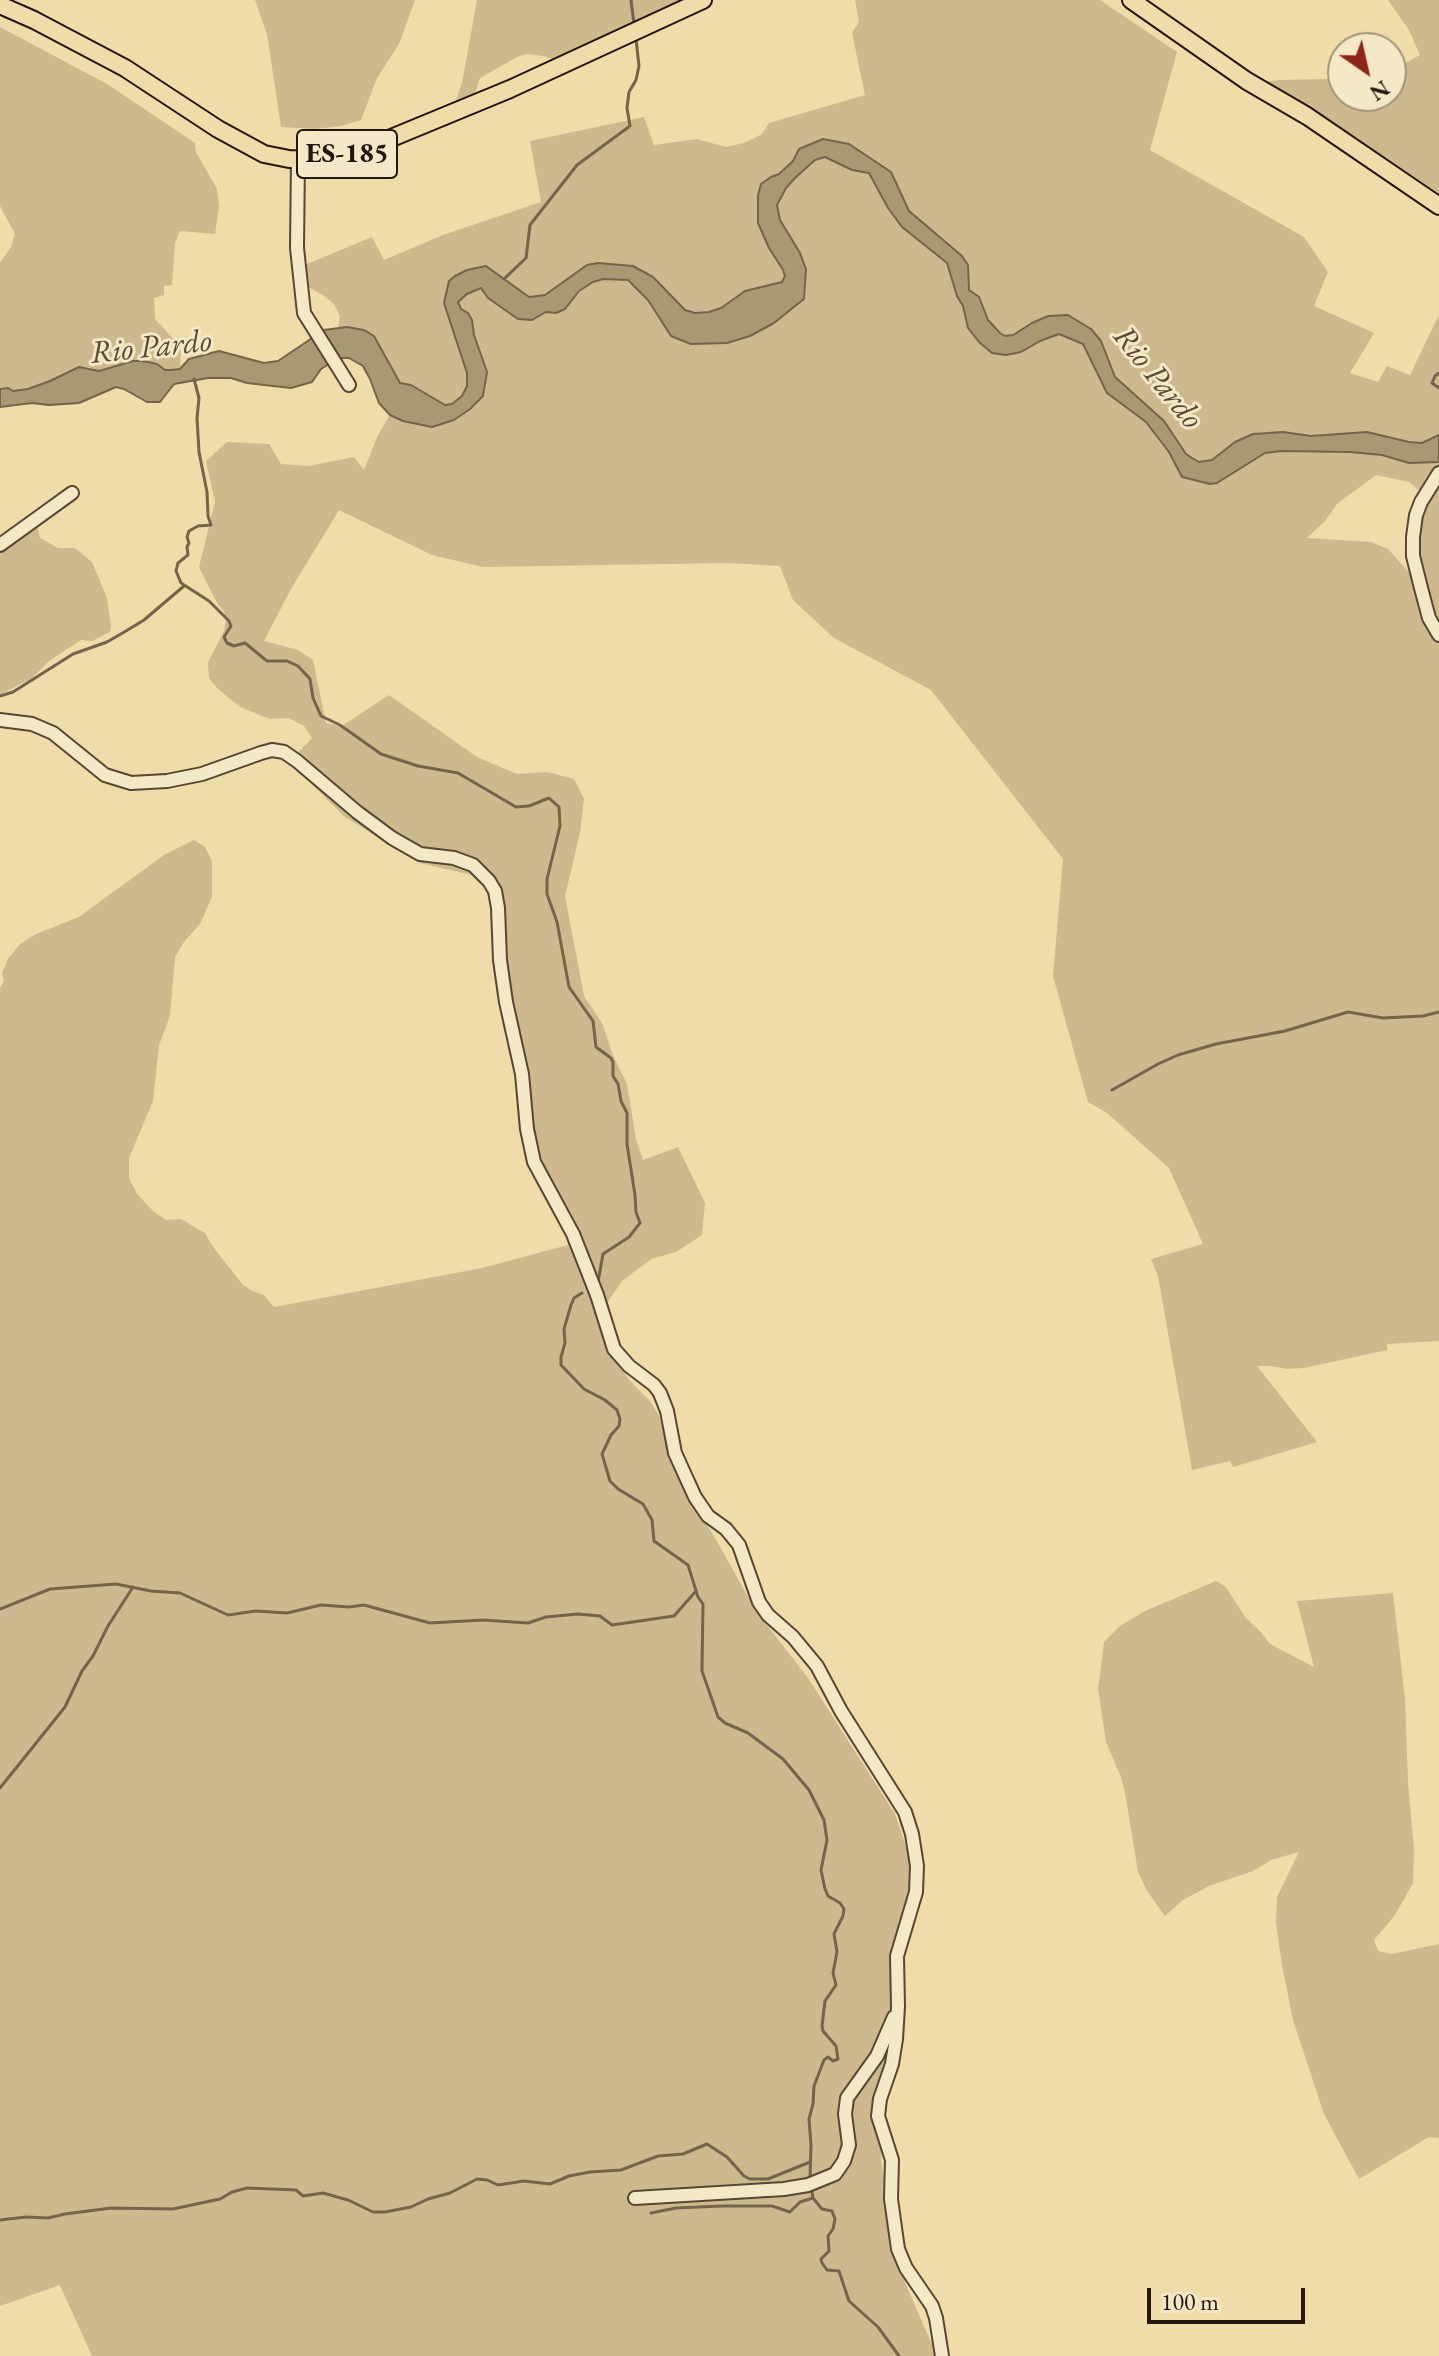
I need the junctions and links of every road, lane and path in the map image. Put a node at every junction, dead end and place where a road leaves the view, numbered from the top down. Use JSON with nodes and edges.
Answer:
{"nodes":[{"id":1,"x":703,"y":0,"type":"edge"},
{"id":2,"x":1131,"y":0,"type":"edge"},
{"id":3,"x":0,"y":5,"type":"edge"},
{"id":4,"x":298,"y":159,"type":"junction"},
{"id":5,"x":1439,"y":206,"type":"edge"},
{"id":6,"x":349,"y":385,"type":"dead end"},
{"id":7,"x":1439,"y":473,"type":"edge"},
{"id":8,"x":72,"y":493,"type":"dead end"},
{"id":9,"x":0,"y":545,"type":"edge"},
{"id":10,"x":1439,"y":635,"type":"edge"},
{"id":11,"x":0,"y":720,"type":"edge"},
{"id":12,"x":898,"y":2007,"type":"junction"},
{"id":13,"x":635,"y":2198,"type":"dead end"},
{"id":14,"x":942,"y":2356,"type":"edge"}],
"edges":[{"from":1,"to":4,"type":"main road","number":"ES-185"},
{"from":2,"to":5,"type":"main road"},
{"from":3,"to":4,"type":"main road","number":"ES-185"},
{"from":4,"to":6,"type":"street"},
{"from":7,"to":10,"type":"street"},
{"from":8,"to":9,"type":"street"},
{"from":11,"to":12,"type":"street"},
{"from":12,"to":13,"type":"street"},
{"from":12,"to":14,"type":"street"}]}
